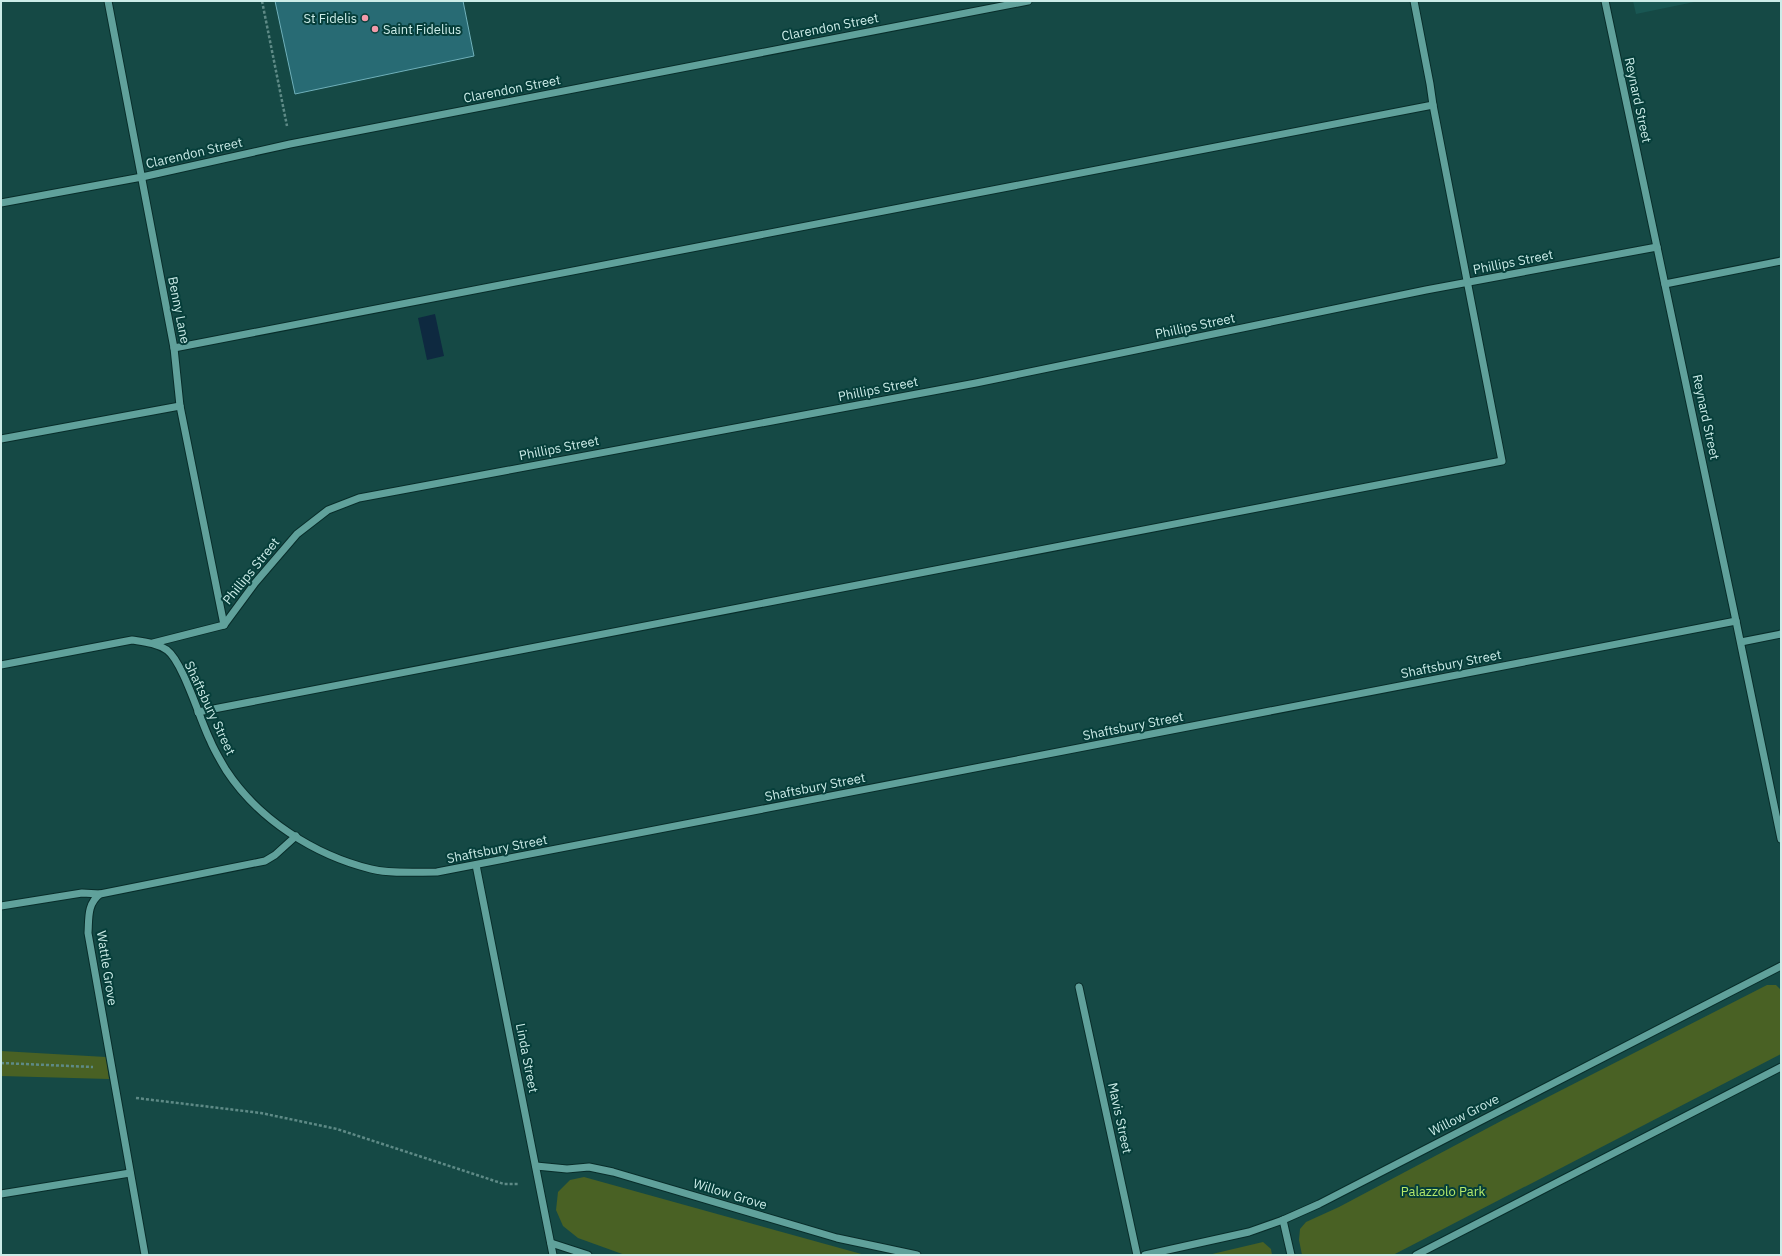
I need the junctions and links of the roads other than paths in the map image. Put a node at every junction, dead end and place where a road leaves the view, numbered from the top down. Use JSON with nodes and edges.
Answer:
{"nodes":[{"id":1,"x":108,"y":1,"type":"edge"},
{"id":2,"x":1028,"y":1,"type":"edge"},
{"id":3,"x":1414,"y":1,"type":"edge"},
{"id":4,"x":1604,"y":1,"type":"edge"},
{"id":5,"x":1433,"y":105,"type":"junction"},
{"id":6,"x":142,"y":177,"type":"junction"},
{"id":7,"x":1,"y":203,"type":"edge"},
{"id":8,"x":1657,"y":246,"type":"junction"},
{"id":9,"x":1781,"y":261,"type":"edge"},
{"id":10,"x":1468,"y":282,"type":"junction"},
{"id":11,"x":1665,"y":284,"type":"junction"},
{"id":12,"x":174,"y":348,"type":"junction"},
{"id":13,"x":180,"y":406,"type":"junction"},
{"id":14,"x":1,"y":439,"type":"edge"},
{"id":15,"x":1736,"y":621,"type":"junction"},
{"id":16,"x":224,"y":625,"type":"junction"},
{"id":17,"x":1781,"y":634,"type":"edge"},
{"id":18,"x":1741,"y":642,"type":"junction"},
{"id":19,"x":153,"y":643,"type":"junction"},
{"id":20,"x":1,"y":664,"type":"edge"},
{"id":21,"x":198,"y":712,"type":"junction"},
{"id":22,"x":296,"y":836,"type":"junction"},
{"id":23,"x":1781,"y":839,"type":"edge"},
{"id":24,"x":476,"y":866,"type":"junction"},
{"id":25,"x":100,"y":894,"type":"junction"},
{"id":26,"x":1,"y":906,"type":"edge"},
{"id":27,"x":1781,"y":966,"type":"edge"},
{"id":28,"x":1079,"y":987,"type":"dead end"},
{"id":29,"x":1781,"y":1067,"type":"edge"},
{"id":30,"x":536,"y":1166,"type":"junction"},
{"id":31,"x":130,"y":1173,"type":"junction"},
{"id":32,"x":1,"y":1194,"type":"edge"},
{"id":33,"x":1283,"y":1220,"type":"junction"},
{"id":34,"x":551,"y":1243,"type":"junction"},
{"id":35,"x":145,"y":1255,"type":"edge"},
{"id":36,"x":553,"y":1255,"type":"edge"},
{"id":37,"x":588,"y":1255,"type":"edge"},
{"id":38,"x":917,"y":1255,"type":"edge"},
{"id":39,"x":1137,"y":1255,"type":"edge"},
{"id":40,"x":1145,"y":1255,"type":"edge"},
{"id":41,"x":1291,"y":1255,"type":"edge"},
{"id":42,"x":1416,"y":1255,"type":"edge"}],
"edges":[{"from":1,"to":6,"type":"street","name":"Benny Lane"},
{"from":2,"to":6,"type":"street","name":"Clarendon Street"},
{"from":3,"to":5,"type":"street"},
{"from":4,"to":8,"type":"street","name":"Reynard Street"},
{"from":5,"to":10,"type":"street"},
{"from":5,"to":12,"type":"street"},
{"from":6,"to":7,"type":"street","name":"Clarendon Street"},
{"from":6,"to":12,"type":"street","name":"Benny Lane"},
{"from":8,"to":10,"type":"street","name":"Phillips Street"},
{"from":8,"to":11,"type":"street","name":"Reynard Street"},
{"from":9,"to":11,"type":"street"},
{"from":10,"to":16,"type":"street","name":"Phillips Street"},
{"from":10,"to":21,"type":"street"},
{"from":11,"to":15,"type":"street","name":"Reynard Street"},
{"from":12,"to":13,"type":"street","name":"Benny Lane"},
{"from":13,"to":14,"type":"street"},
{"from":13,"to":16,"type":"street","name":"Benny Lane"},
{"from":15,"to":18,"type":"street","name":"Reynard Street"},
{"from":15,"to":24,"type":"street","name":"Shaftsbury Street"},
{"from":16,"to":19,"type":"street","name":"Phillips Street"},
{"from":17,"to":18,"type":"street"},
{"from":18,"to":23,"type":"street","name":"Reynard Street"},
{"from":19,"to":20,"type":"street","name":"Shaftsbury Street"},
{"from":19,"to":21,"type":"street","name":"Shaftsbury Street"},
{"from":21,"to":22,"type":"street","name":"Shaftsbury Street"},
{"from":22,"to":24,"type":"street","name":"Shaftsbury Street"},
{"from":22,"to":25,"type":"street"},
{"from":24,"to":30,"type":"street","name":"Linda Street"},
{"from":25,"to":26,"type":"street"},
{"from":25,"to":31,"type":"street","name":"Wattle Grove"},
{"from":27,"to":33,"type":"street","name":"Willow Grove"},
{"from":28,"to":39,"type":"street","name":"Mavis Street"},
{"from":29,"to":42,"type":"street"},
{"from":30,"to":34,"type":"street","name":"Linda Street"},
{"from":30,"to":38,"type":"street","name":"Willow Grove"},
{"from":31,"to":32,"type":"street"},
{"from":31,"to":35,"type":"street","name":"Wattle Grove"},
{"from":33,"to":40,"type":"street","name":"Willow Grove"},
{"from":33,"to":41,"type":"street"},
{"from":34,"to":36,"type":"street","name":"Linda Street"},
{"from":34,"to":37,"type":"street"}]}
